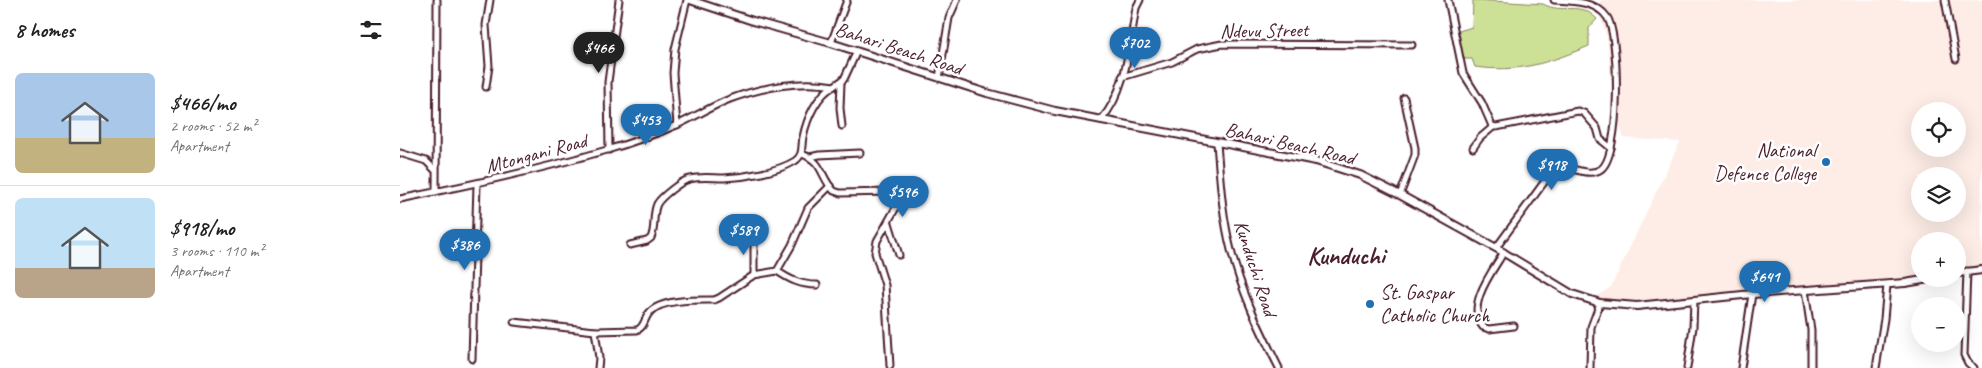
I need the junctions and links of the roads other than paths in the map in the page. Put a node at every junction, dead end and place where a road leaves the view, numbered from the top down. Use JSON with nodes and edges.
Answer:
{"nodes":[{"id":1,"x":437,"y":0,"type":"edge"},
{"id":2,"x":490,"y":0,"type":"edge"},
{"id":3,"x":619,"y":0,"type":"edge"},
{"id":4,"x":688,"y":0,"type":"edge"},
{"id":5,"x":847,"y":0,"type":"edge"},
{"id":6,"x":957,"y":0,"type":"edge"},
{"id":7,"x":1140,"y":0,"type":"edge"},
{"id":8,"x":1448,"y":0,"type":"edge"},
{"id":9,"x":1554,"y":0,"type":"edge"},
{"id":10,"x":1945,"y":0,"type":"edge"},
{"id":11,"x":831,"y":43,"type":"junction"},
{"id":12,"x":1412,"y":45,"type":"dead end"},
{"id":13,"x":857,"y":51,"type":"junction"},
{"id":14,"x":1956,"y":59,"type":"dead end"},
{"id":15,"x":1122,"y":77,"type":"junction"},
{"id":16,"x":939,"y":78,"type":"junction"},
{"id":17,"x":842,"y":82,"type":"junction"},
{"id":18,"x":834,"y":86,"type":"junction"},
{"id":19,"x":486,"y":87,"type":"dead end"},
{"id":20,"x":1404,"y":98,"type":"dead end"},
{"id":21,"x":1101,"y":120,"type":"junction"},
{"id":22,"x":677,"y":124,"type":"junction"},
{"id":23,"x":842,"y":126,"type":"dead end"},
{"id":24,"x":1493,"y":127,"type":"junction"},
{"id":25,"x":1216,"y":143,"type":"junction"},
{"id":26,"x":1473,"y":148,"type":"dead end"},
{"id":27,"x":1611,"y":148,"type":"junction"},
{"id":28,"x":609,"y":150,"type":"junction"},
{"id":29,"x":400,"y":153,"type":"edge"},
{"id":30,"x":860,"y":153,"type":"dead end"},
{"id":31,"x":802,"y":154,"type":"junction"},
{"id":32,"x":810,"y":157,"type":"junction"},
{"id":33,"x":435,"y":170,"type":"junction"},
{"id":34,"x":477,"y":184,"type":"junction"},
{"id":35,"x":830,"y":186,"type":"junction"},
{"id":36,"x":436,"y":192,"type":"junction"},
{"id":37,"x":1400,"y":195,"type":"junction"},
{"id":38,"x":400,"y":199,"type":"edge"},
{"id":39,"x":889,"y":223,"type":"junction"},
{"id":40,"x":754,"y":237,"type":"dead end"},
{"id":41,"x":630,"y":244,"type":"dead end"},
{"id":42,"x":1496,"y":248,"type":"junction"},
{"id":43,"x":1504,"y":252,"type":"junction"},
{"id":44,"x":899,"y":255,"type":"dead end"},
{"id":45,"x":1982,"y":270,"type":"edge"},
{"id":46,"x":777,"y":271,"type":"junction"},
{"id":47,"x":1967,"y":271,"type":"joint"},
{"id":48,"x":754,"y":275,"type":"junction"},
{"id":49,"x":1911,"y":282,"type":"edge"},
{"id":50,"x":817,"y":285,"type":"dead end"},
{"id":51,"x":1887,"y":285,"type":"junction"},
{"id":52,"x":1805,"y":290,"type":"junction"},
{"id":53,"x":1752,"y":294,"type":"junction"},
{"id":54,"x":1694,"y":300,"type":"junction"},
{"id":55,"x":1600,"y":303,"type":"junction"},
{"id":56,"x":514,"y":322,"type":"dead end"},
{"id":57,"x":1514,"y":326,"type":"dead end"},
{"id":58,"x":595,"y":331,"type":"junction"},
{"id":59,"x":472,"y":359,"type":"dead end"},
{"id":60,"x":890,"y":366,"type":"dead end"},
{"id":61,"x":598,"y":368,"type":"edge"},
{"id":62,"x":1279,"y":368,"type":"edge"},
{"id":63,"x":1590,"y":368,"type":"edge"},
{"id":64,"x":1687,"y":368,"type":"edge"},
{"id":65,"x":1741,"y":368,"type":"edge"},
{"id":66,"x":1811,"y":368,"type":"edge"},
{"id":67,"x":1876,"y":368,"type":"edge"},
{"id":68,"x":1974,"y":368,"type":"edge"}],
"edges":[{"from":1,"to":33,"type":"street"},
{"from":2,"to":19,"type":"street"},
{"from":3,"to":28,"type":"street"},
{"from":4,"to":11,"type":"street","name":"Bahari Beach Road"},
{"from":4,"to":22,"type":"street"},
{"from":5,"to":11,"type":"street"},
{"from":6,"to":16,"type":"street"},
{"from":7,"to":15,"type":"street"},
{"from":8,"to":24,"type":"street"},
{"from":9,"to":27,"type":"street"},
{"from":10,"to":14,"type":"street"},
{"from":11,"to":13,"type":"street","name":"Bahari Beach Road"},
{"from":12,"to":15,"type":"street","name":"Ndevu Street"},
{"from":13,"to":16,"type":"street","name":"Bahari Beach Road"},
{"from":13,"to":17,"type":"street"},
{"from":15,"to":21,"type":"street"},
{"from":16,"to":21,"type":"street","name":"Bahari Beach Road"},
{"from":17,"to":18,"type":"street"},
{"from":17,"to":23,"type":"street"},
{"from":18,"to":22,"type":"street","name":"Mtongani Road"},
{"from":18,"to":31,"type":"street"},
{"from":20,"to":37,"type":"street"},
{"from":21,"to":25,"type":"street","name":"Bahari Beach Road"},
{"from":22,"to":28,"type":"street","name":"Mtongani Road"},
{"from":24,"to":26,"type":"street"},
{"from":24,"to":27,"type":"street"},
{"from":25,"to":37,"type":"street","name":"Bahari Beach Road"},
{"from":25,"to":62,"type":"street","name":"Kunduchi Road"},
{"from":27,"to":42,"type":"street"},
{"from":28,"to":34,"type":"street","name":"Mtongani Road"},
{"from":29,"to":33,"type":"street"},
{"from":30,"to":32,"type":"street"},
{"from":31,"to":32,"type":"street"},
{"from":31,"to":41,"type":"street"},
{"from":32,"to":35,"type":"street"},
{"from":33,"to":36,"type":"street"},
{"from":34,"to":36,"type":"street","name":"Mtongani Road"},
{"from":34,"to":59,"type":"street"},
{"from":35,"to":39,"type":"street"},
{"from":35,"to":46,"type":"street"},
{"from":36,"to":38,"type":"street","name":"Mtongani Road"},
{"from":37,"to":42,"type":"street","name":"Bahari Beach Road"},
{"from":39,"to":44,"type":"street"},
{"from":39,"to":60,"type":"street"},
{"from":40,"to":48,"type":"street"},
{"from":42,"to":43,"type":"street","name":"Bahari Beach Road"},
{"from":43,"to":55,"type":"street","name":"Bahari Beach Road"},
{"from":43,"to":57,"type":"street"},
{"from":45,"to":47,"type":"street"},
{"from":46,"to":48,"type":"street"},
{"from":46,"to":50,"type":"street"},
{"from":47,"to":68,"type":"street"},
{"from":48,"to":58,"type":"street"},
{"from":49,"to":51,"type":"street","name":"Bahari Beach Road"},
{"from":51,"to":52,"type":"street","name":"Bahari Beach Road"},
{"from":51,"to":67,"type":"street"},
{"from":52,"to":53,"type":"street","name":"Bahari Beach Road"},
{"from":52,"to":66,"type":"street"},
{"from":53,"to":54,"type":"street","name":"Bahari Beach Road"},
{"from":53,"to":65,"type":"street"},
{"from":54,"to":55,"type":"street","name":"Bahari Beach Road"},
{"from":54,"to":64,"type":"street"},
{"from":55,"to":63,"type":"street"},
{"from":56,"to":58,"type":"street"},
{"from":58,"to":61,"type":"street"}]}
